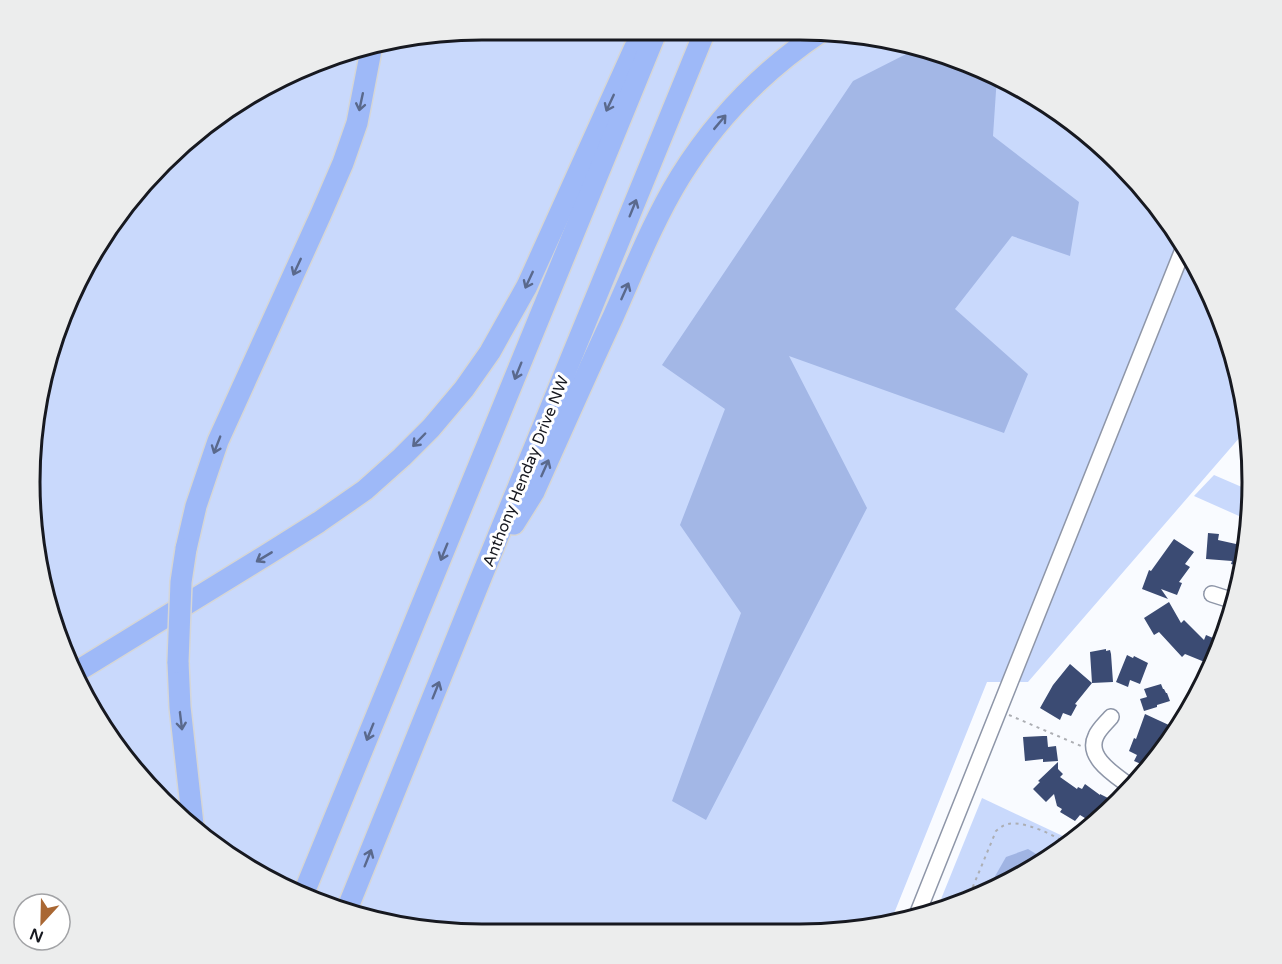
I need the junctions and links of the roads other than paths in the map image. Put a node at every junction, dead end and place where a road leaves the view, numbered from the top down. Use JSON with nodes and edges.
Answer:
{"nodes":[{"id":1,"x":638,"y":40,"type":"edge"},
{"id":2,"x":653,"y":40,"type":"edge"},
{"id":3,"x":701,"y":40,"type":"edge"},
{"id":4,"x":808,"y":40,"type":"edge"},
{"id":5,"x":370,"y":56,"type":"edge"},
{"id":6,"x":1180,"y":258,"type":"edge"},
{"id":7,"x":483,"y":573,"type":"junction"},
{"id":8,"x":1212,"y":594,"type":"dead end"},
{"id":9,"x":1225,"y":598,"type":"edge"},
{"id":10,"x":82,"y":668,"type":"edge"},
{"id":11,"x":1110,"y":717,"type":"dead end"},
{"id":12,"x":1124,"y":782,"type":"edge"},
{"id":13,"x":192,"y":815,"type":"edge"},
{"id":14,"x":306,"y":887,"type":"edge"},
{"id":15,"x":350,"y":903,"type":"edge"},
{"id":16,"x":921,"y":906,"type":"edge"}],
"edges":[{"from":1,"to":10,"type":"highway","one_way":true},
{"from":2,"to":14,"type":"highway","one_way":true},
{"from":7,"to":3,"type":"highway","name":"Anthony Henday Drive NW","one_way":true},
{"from":7,"to":4,"type":"highway","one_way":true},
{"from":5,"to":13,"type":"highway","one_way":true,"bridge":true},
{"from":6,"to":16,"type":"street"},
{"from":15,"to":7,"type":"highway","name":"Anthony Henday Drive NW","one_way":true},
{"from":8,"to":9,"type":"street"},
{"from":11,"to":12,"type":"street"}]}
